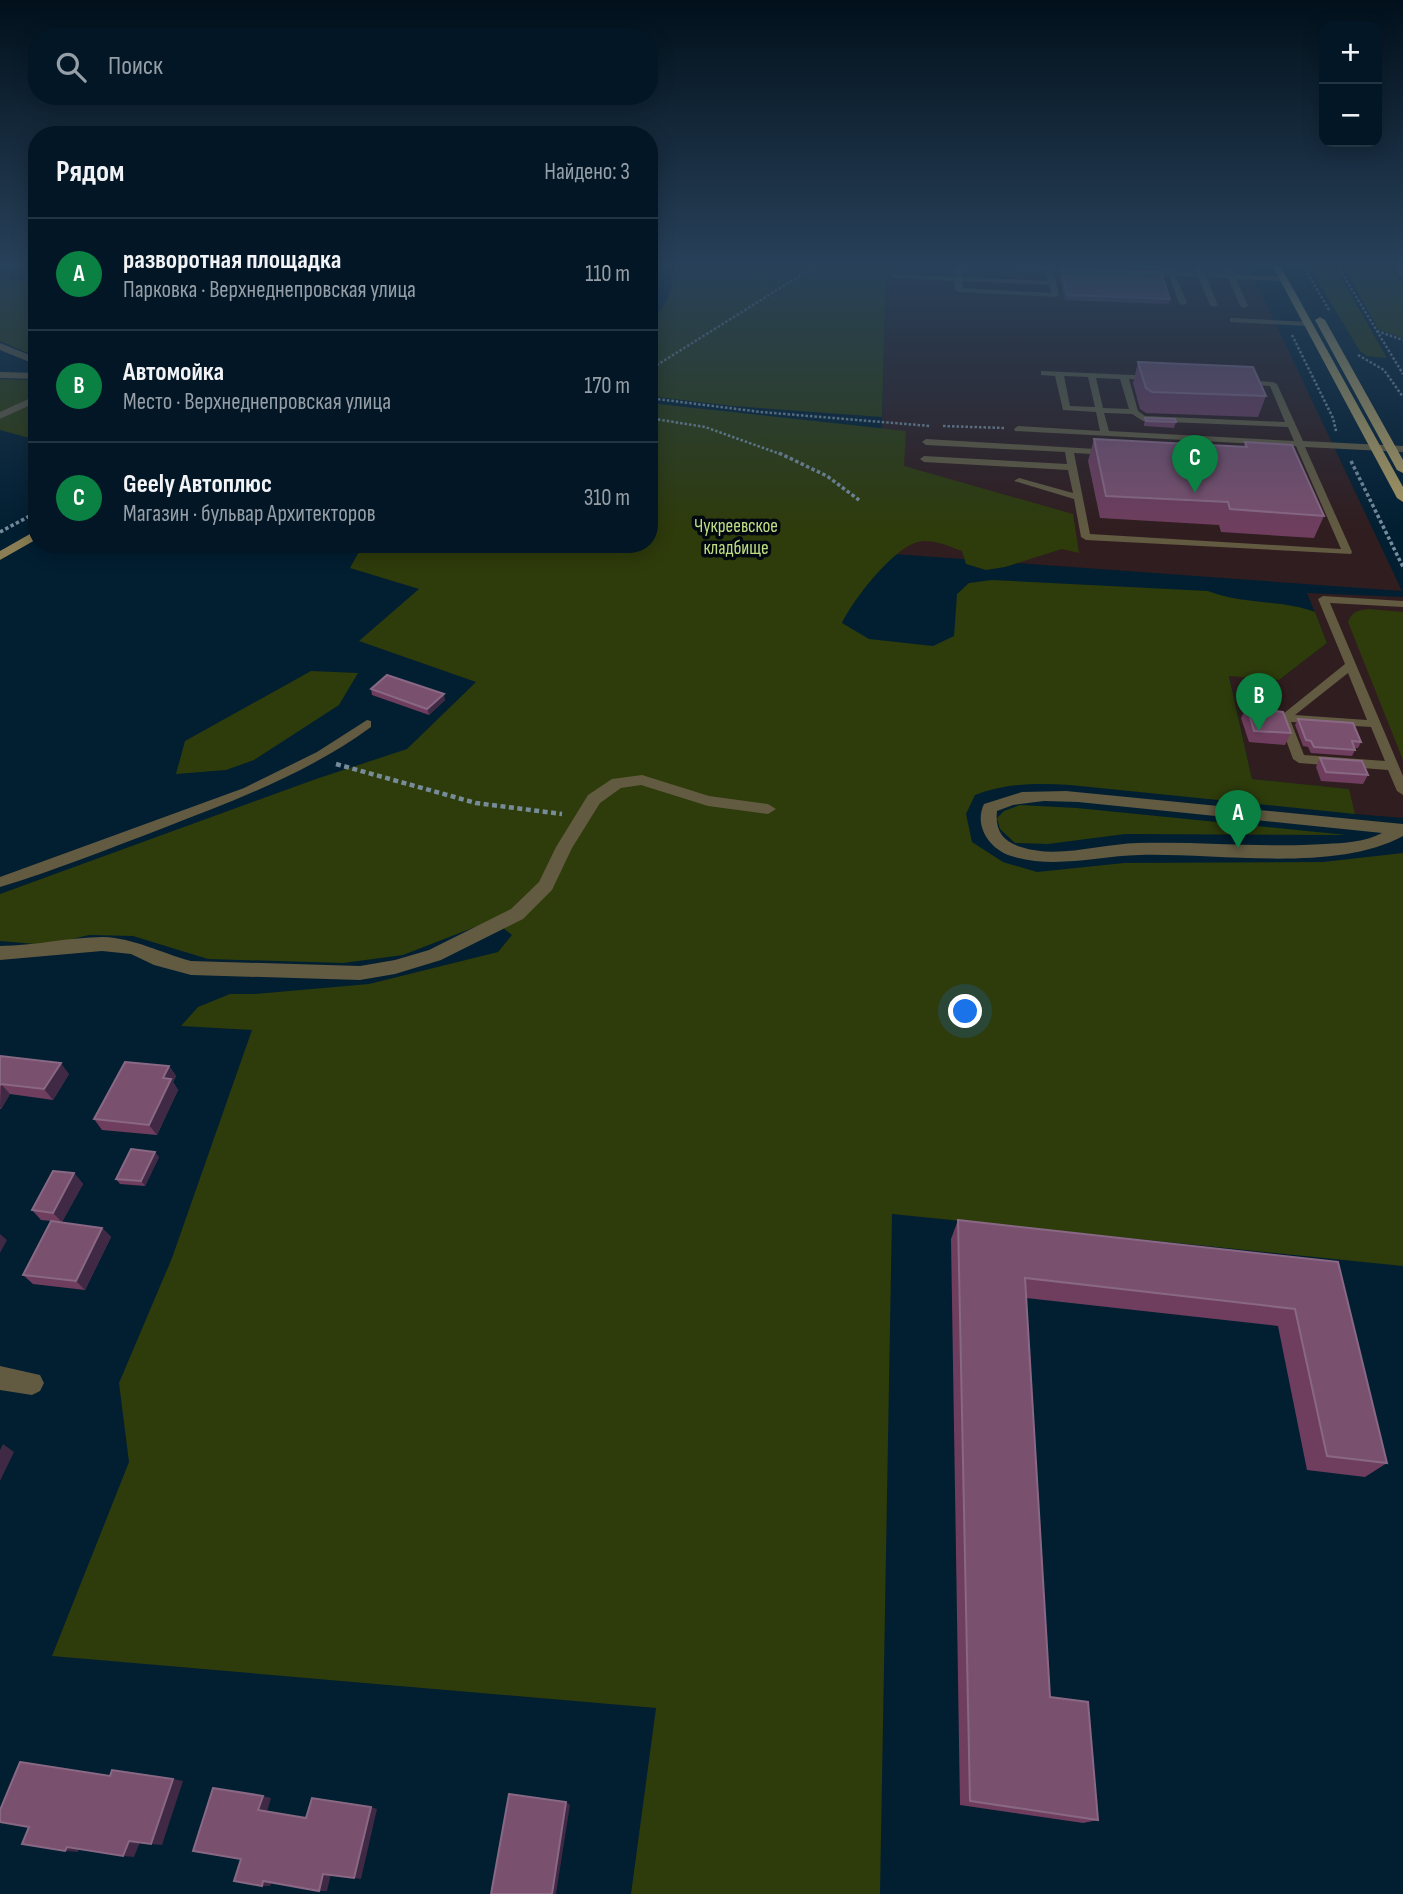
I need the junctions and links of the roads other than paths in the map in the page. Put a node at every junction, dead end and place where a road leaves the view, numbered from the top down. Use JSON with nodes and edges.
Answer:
{"nodes":[{"id":1,"x":1324,"y":353,"type":"edge"},
{"id":2,"x":1338,"y":353,"type":"edge"},
{"id":3,"x":1044,"y":373,"type":"dead end"},
{"id":4,"x":1059,"y":374,"type":"junction"},
{"id":5,"x":0,"y":375,"type":"edge"},
{"id":6,"x":1091,"y":375,"type":"junction"},
{"id":7,"x":28,"y":376,"type":"edge"},
{"id":8,"x":1124,"y":377,"type":"junction"},
{"id":9,"x":1165,"y":379,"type":"edge"},
{"id":10,"x":1232,"y":382,"type":"edge"},
{"id":11,"x":28,"y":402,"type":"edge"},
{"id":12,"x":1099,"y":410,"type":"junction"},
{"id":13,"x":1134,"y":412,"type":"junction"},
{"id":14,"x":0,"y":416,"type":"edge"},
{"id":15,"x":1291,"y":425,"type":"junction"},
{"id":16,"x":1017,"y":429,"type":"road end"},
{"id":17,"x":1105,"y":433,"type":"junction"},
{"id":18,"x":926,"y":442,"type":"dead end"},
{"id":19,"x":1299,"y":443,"type":"junction"},
{"id":20,"x":1375,"y":447,"type":"junction"},
{"id":21,"x":1391,"y":448,"type":"junction"},
{"id":22,"x":1403,"y":449,"type":"edge"},
{"id":23,"x":1069,"y":450,"type":"junction"},
{"id":24,"x":1125,"y":453,"type":"edge"},
{"id":25,"x":924,"y":459,"type":"dead end"},
{"id":26,"x":1292,"y":461,"type":"edge"},
{"id":27,"x":1306,"y":462,"type":"junction"},
{"id":28,"x":1072,"y":467,"type":"junction"},
{"id":29,"x":1403,"y":470,"type":"edge"},
{"id":30,"x":1019,"y":481,"type":"dead end"},
{"id":31,"x":1078,"y":498,"type":"junction"},
{"id":32,"x":1403,"y":498,"type":"edge"},
{"id":33,"x":28,"y":539,"type":"edge"},
{"id":34,"x":0,"y":556,"type":"edge"},
{"id":35,"x":1403,"y":604,"type":"edge"},
{"id":36,"x":1351,"y":665,"type":"junction"},
{"id":37,"x":1284,"y":718,"type":"junction"},
{"id":38,"x":367,"y":724,"type":"dead end"},
{"id":39,"x":1376,"y":724,"type":"junction"},
{"id":40,"x":1393,"y":766,"type":"junction"},
{"id":41,"x":1403,"y":791,"type":"edge"},
{"id":42,"x":768,"y":809,"type":"dead end"},
{"id":43,"x":1403,"y":830,"type":"edge"},
{"id":44,"x":0,"y":882,"type":"edge"},
{"id":45,"x":0,"y":953,"type":"edge"},
{"id":46,"x":0,"y":1378,"type":"edge"},
{"id":47,"x":32,"y":1383,"type":"dead end"}],
"edges":[{"from":1,"to":20,"type":"main road"},
{"from":2,"to":21,"type":"main road"},
{"from":3,"to":4,"type":"lane"},
{"from":4,"to":6,"type":"lane"},
{"from":4,"to":12,"type":"lane"},
{"from":5,"to":7,"type":"street"},
{"from":6,"to":8,"type":"lane"},
{"from":6,"to":12,"type":"lane"},
{"from":8,"to":9,"type":"lane"},
{"from":8,"to":13,"type":"lane"},
{"from":10,"to":15,"type":"lane"},
{"from":11,"to":14,"type":"street"},
{"from":12,"to":13,"type":"lane"},
{"from":12,"to":17,"type":"lane"},
{"from":13,"to":15,"type":"lane"},
{"from":15,"to":19,"type":"lane"},
{"from":16,"to":17,"type":"lane"},
{"from":17,"to":19,"type":"lane"},
{"from":18,"to":23,"type":"lane"},
{"from":19,"to":20,"type":"lane"},
{"from":19,"to":27,"type":"lane"},
{"from":20,"to":21,"type":"lane"},
{"from":20,"to":32,"type":"main road"},
{"from":21,"to":22,"type":"lane"},
{"from":21,"to":29,"type":"main road"},
{"from":23,"to":24,"type":"lane"},
{"from":23,"to":28,"type":"lane"},
{"from":25,"to":28,"type":"lane"},
{"from":26,"to":27,"type":"lane"},
{"from":27,"to":31,"type":"lane"},
{"from":28,"to":31,"type":"lane"},
{"from":30,"to":31,"type":"lane"},
{"from":33,"to":34,"type":"main road"},
{"from":35,"to":36,"type":"lane"},
{"from":36,"to":37,"type":"lane"},
{"from":36,"to":39,"type":"lane"},
{"from":37,"to":39,"type":"lane"},
{"from":37,"to":40,"type":"lane"},
{"from":38,"to":44,"type":"lane"},
{"from":39,"to":40,"type":"lane"},
{"from":40,"to":41,"type":"lane"},
{"from":42,"to":45,"type":"street"},
{"from":43,"to":43,"type":"street"},
{"from":46,"to":47,"type":"street"}]}
